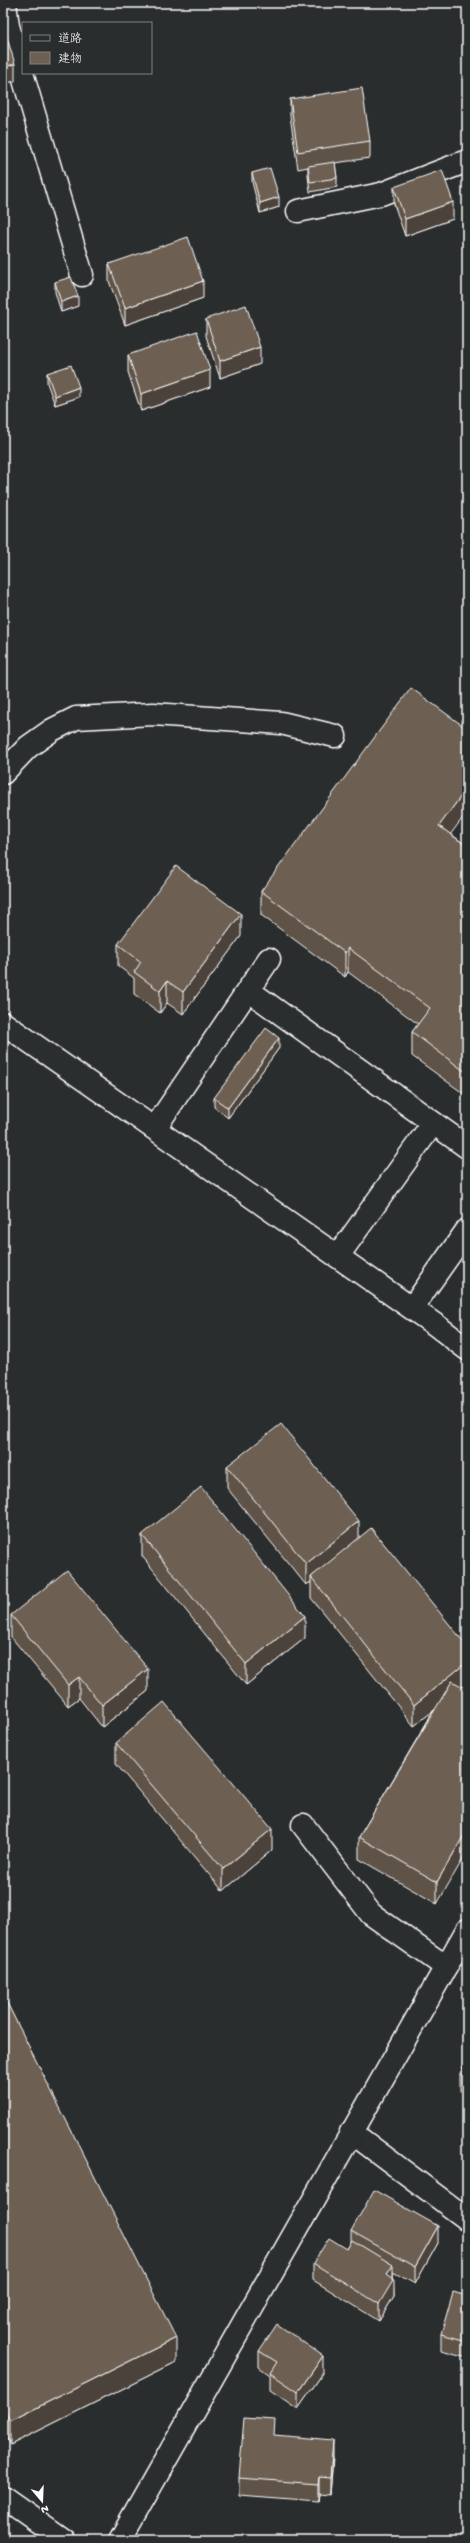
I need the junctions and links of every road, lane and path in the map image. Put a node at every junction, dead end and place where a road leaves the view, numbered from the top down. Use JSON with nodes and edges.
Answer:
{"nodes":[{"id":1,"x":5,"y":3,"type":"edge"},
{"id":2,"x":6,"y":26,"type":"edge"},
{"id":3,"x":467,"y":161,"type":"edge"},
{"id":4,"x":298,"y":211,"type":"dead end"},
{"id":5,"x":82,"y":275,"type":"dead end"},
{"id":6,"x":335,"y":736,"type":"dead end"},
{"id":7,"x":3,"y":773,"type":"edge"},
{"id":8,"x":269,"y":959,"type":"dead end"},
{"id":9,"x":248,"y":990,"type":"junction"},
{"id":10,"x":3,"y":1023,"type":"edge"},
{"id":11,"x":433,"y":1122,"type":"junction"},
{"id":12,"x":155,"y":1128,"type":"junction"},
{"id":13,"x":467,"y":1147,"type":"edge"},
{"id":14,"x":467,"y":1230,"type":"edge"},
{"id":15,"x":338,"y":1256,"type":"junction"},
{"id":16,"x":412,"y":1308,"type":"junction"},
{"id":17,"x":467,"y":1349,"type":"edge"},
{"id":18,"x":303,"y":1825,"type":"dead end"},
{"id":19,"x":467,"y":1930,"type":"edge"},
{"id":20,"x":446,"y":1967,"type":"junction"},
{"id":21,"x":351,"y":2132,"type":"junction"},
{"id":22,"x":467,"y":2219,"type":"edge"},
{"id":23,"x":3,"y":2497,"type":"edge"},
{"id":24,"x":64,"y":2540,"type":"edge"},
{"id":25,"x":120,"y":2540,"type":"edge"}],
"edges":[{"from":1,"to":2,"type":"street"},
{"from":2,"to":5,"type":"street"},
{"from":3,"to":4,"type":"street"},
{"from":6,"to":7,"type":"street"},
{"from":8,"to":9,"type":"street"},
{"from":9,"to":11,"type":"street"},
{"from":9,"to":12,"type":"street"},
{"from":10,"to":12,"type":"street"},
{"from":11,"to":13,"type":"street"},
{"from":11,"to":15,"type":"street"},
{"from":12,"to":15,"type":"street"},
{"from":14,"to":16,"type":"street"},
{"from":15,"to":16,"type":"street"},
{"from":16,"to":17,"type":"street"},
{"from":18,"to":20,"type":"street"},
{"from":19,"to":20,"type":"street"},
{"from":20,"to":21,"type":"street"},
{"from":21,"to":22,"type":"street"},
{"from":21,"to":25,"type":"street"},
{"from":23,"to":24,"type":"street"}]}
